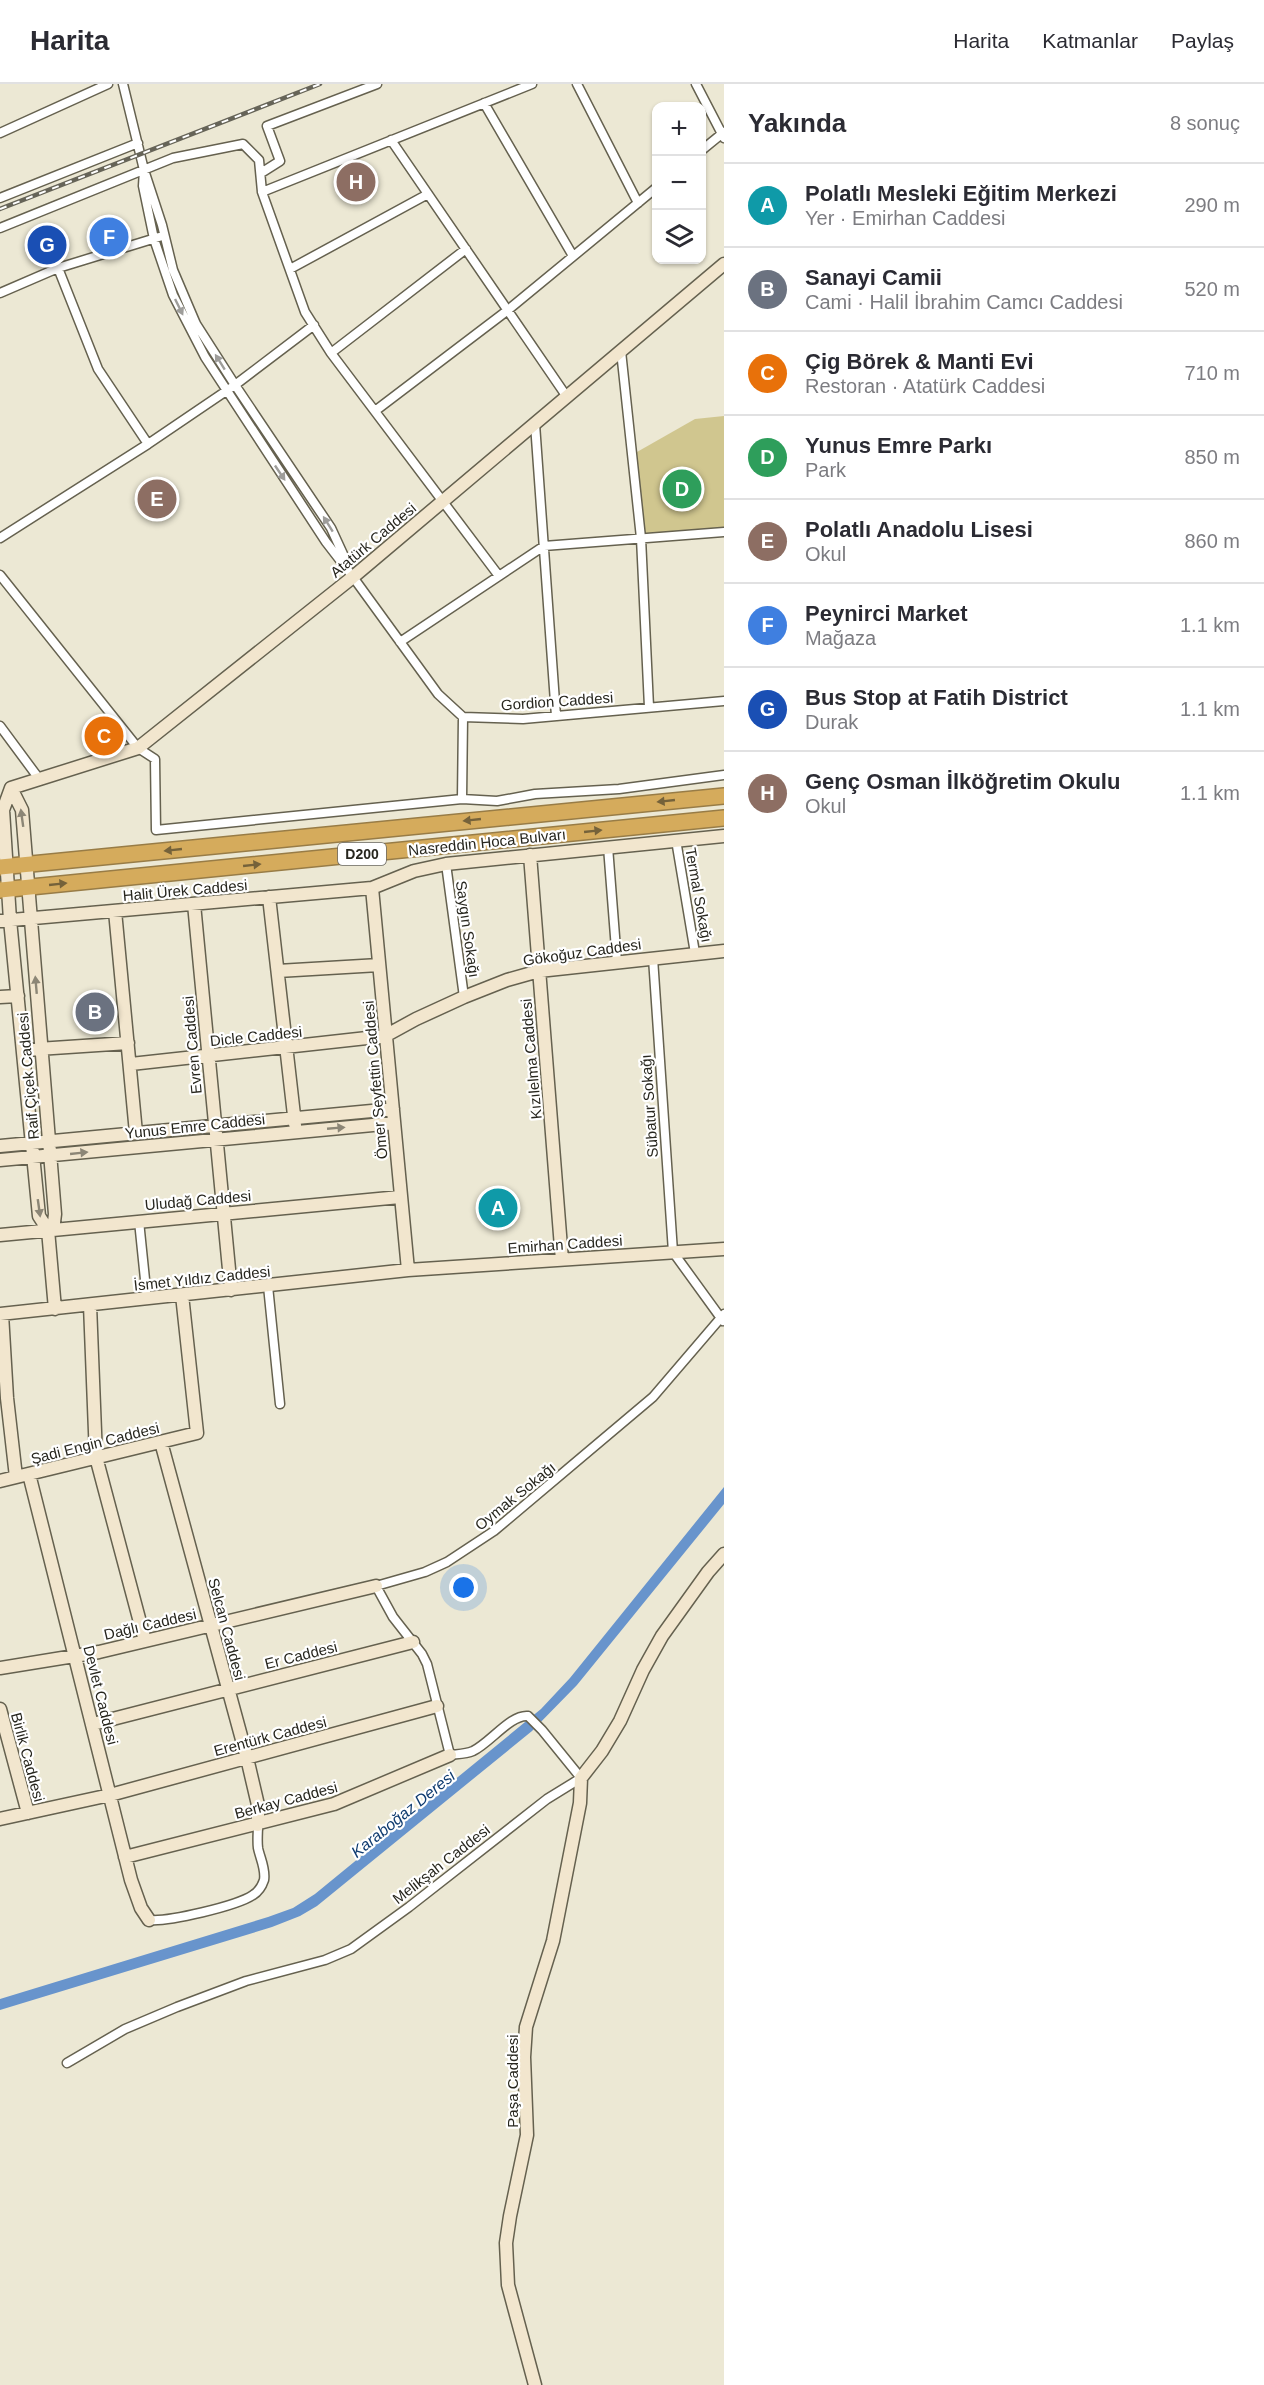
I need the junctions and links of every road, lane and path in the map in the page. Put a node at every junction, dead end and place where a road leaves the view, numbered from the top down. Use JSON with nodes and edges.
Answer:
{"nodes":[{"id":1,"x":108,"y":84,"type":"edge"},
{"id":2,"x":123,"y":84,"type":"edge"},
{"id":3,"x":377,"y":84,"type":"edge"},
{"id":4,"x":532,"y":84,"type":"edge"},
{"id":5,"x":577,"y":84,"type":"edge"},
{"id":6,"x":696,"y":84,"type":"edge"},
{"id":7,"x":484,"y":103,"type":"junction"},
{"id":8,"x":0,"y":133,"type":"edge"},
{"id":9,"x":723,"y":134,"type":"edge"},
{"id":10,"x":391,"y":141,"type":"junction"},
{"id":11,"x":138,"y":143,"type":"junction"},
{"id":12,"x":706,"y":147,"type":"edge"},
{"id":13,"x":144,"y":170,"type":"junction"},
{"id":14,"x":261,"y":173,"type":"junction"},
{"id":15,"x":262,"y":192,"type":"junction"},
{"id":16,"x":652,"y":192,"type":"edge"},
{"id":17,"x":428,"y":194,"type":"junction"},
{"id":18,"x":0,"y":198,"type":"edge"},
{"id":19,"x":638,"y":203,"type":"junction"},
{"id":20,"x":0,"y":228,"type":"edge"},
{"id":21,"x":165,"y":234,"type":"junction"},
{"id":22,"x":154,"y":239,"type":"junction"},
{"id":23,"x":466,"y":249,"type":"junction"},
{"id":24,"x":573,"y":256,"type":"junction"},
{"id":25,"x":724,"y":264,"type":"edge"},
{"id":26,"x":58,"y":268,"type":"junction"},
{"id":27,"x":290,"y":268,"type":"junction"},
{"id":28,"x":0,"y":293,"type":"edge"},
{"id":29,"x":508,"y":310,"type":"junction"},
{"id":30,"x":314,"y":326,"type":"junction"},
{"id":31,"x":621,"y":351,"type":"junction"},
{"id":32,"x":331,"y":353,"type":"junction"},
{"id":33,"x":231,"y":387,"type":"junction"},
{"id":34,"x":567,"y":397,"type":"junction"},
{"id":35,"x":375,"y":411,"type":"junction"},
{"id":36,"x":535,"y":424,"type":"junction"},
{"id":37,"x":148,"y":444,"type":"junction"},
{"id":38,"x":444,"y":500,"type":"junction"},
{"id":39,"x":724,"y":532,"type":"edge"},
{"id":40,"x":0,"y":538,"type":"edge"},
{"id":41,"x":641,"y":538,"type":"junction"},
{"id":42,"x":543,"y":546,"type":"junction"},
{"id":43,"x":0,"y":574,"type":"edge"},
{"id":44,"x":499,"y":576,"type":"junction"},
{"id":45,"x":353,"y":577,"type":"junction"},
{"id":46,"x":400,"y":642,"type":"junction"},
{"id":47,"x":724,"y":701,"type":"edge"},
{"id":48,"x":649,"y":707,"type":"junction"},
{"id":49,"x":556,"y":716,"type":"junction"},
{"id":50,"x":463,"y":717,"type":"junction"},
{"id":51,"x":0,"y":726,"type":"edge"},
{"id":52,"x":138,"y":748,"type":"junction"},
{"id":53,"x":724,"y":775,"type":"edge"},
{"id":54,"x":40,"y":780,"type":"junction"},
{"id":55,"x":6,"y":788,"type":"edge"},
{"id":56,"x":724,"y":796,"type":"edge"},
{"id":57,"x":462,"y":798,"type":"junction"},
{"id":58,"x":724,"y":818,"type":"edge"},
{"id":59,"x":724,"y":836,"type":"edge"},
{"id":60,"x":676,"y":840,"type":"junction"},
{"id":61,"x":608,"y":848,"type":"junction"},
{"id":62,"x":530,"y":855,"type":"junction"},
{"id":63,"x":446,"y":864,"type":"junction"},
{"id":64,"x":26,"y":865,"type":"junction"},
{"id":65,"x":3,"y":867,"type":"edge"},
{"id":66,"x":28,"y":887,"type":"junction"},
{"id":67,"x":372,"y":888,"type":"junction"},
{"id":68,"x":4,"y":889,"type":"edge"},
{"id":69,"x":269,"y":897,"type":"junction"},
{"id":70,"x":194,"y":904,"type":"junction"},
{"id":71,"x":115,"y":911,"type":"junction"},
{"id":72,"x":30,"y":918,"type":"junction"},
{"id":73,"x":5,"y":920,"type":"edge"},
{"id":74,"x":724,"y":951,"type":"edge"},
{"id":75,"x":696,"y":953,"type":"junction"},
{"id":76,"x":653,"y":958,"type":"junction"},
{"id":77,"x":617,"y":962,"type":"junction"},
{"id":78,"x":379,"y":965,"type":"junction"},
{"id":79,"x":278,"y":971,"type":"junction"},
{"id":80,"x":539,"y":971,"type":"junction"},
{"id":81,"x":18,"y":996,"type":"junction"},
{"id":82,"x":0,"y":997,"type":"edge"},
{"id":83,"x":464,"y":997,"type":"junction"},
{"id":84,"x":385,"y":1036,"type":"junction"},
{"id":85,"x":129,"y":1043,"type":"junction"},
{"id":86,"x":286,"y":1048,"type":"junction"},
{"id":87,"x":41,"y":1049,"type":"junction"},
{"id":88,"x":23,"y":1050,"type":"junction"},
{"id":89,"x":208,"y":1057,"type":"junction"},
{"id":90,"x":130,"y":1064,"type":"junction"},
{"id":91,"x":393,"y":1109,"type":"junction"},
{"id":92,"x":394,"y":1123,"type":"junction"},
{"id":93,"x":295,"y":1125,"type":"junction"},
{"id":94,"x":215,"y":1126,"type":"junction"},
{"id":95,"x":136,"y":1133,"type":"junction"},
{"id":96,"x":216,"y":1139,"type":"junction"},
{"id":97,"x":49,"y":1141,"type":"junction"},
{"id":98,"x":32,"y":1143,"type":"junction"},
{"id":99,"x":0,"y":1146,"type":"edge"},
{"id":100,"x":50,"y":1156,"type":"junction"},
{"id":101,"x":33,"y":1157,"type":"junction"},
{"id":102,"x":0,"y":1160,"type":"edge"},
{"id":103,"x":400,"y":1197,"type":"junction"},
{"id":104,"x":224,"y":1213,"type":"junction"},
{"id":105,"x":139,"y":1221,"type":"junction"},
{"id":106,"x":48,"y":1230,"type":"junction"},
{"id":107,"x":0,"y":1235,"type":"edge"},
{"id":108,"x":724,"y":1250,"type":"edge"},
{"id":109,"x":673,"y":1252,"type":"junction"},
{"id":110,"x":562,"y":1260,"type":"junction"},
{"id":111,"x":408,"y":1270,"type":"junction"},
{"id":112,"x":268,"y":1286,"type":"junction"},
{"id":113,"x":231,"y":1290,"type":"junction"},
{"id":114,"x":182,"y":1295,"type":"junction"},
{"id":115,"x":147,"y":1299,"type":"junction"},
{"id":116,"x":90,"y":1305,"type":"junction"},
{"id":117,"x":54,"y":1309,"type":"junction"},
{"id":118,"x":1,"y":1314,"type":"edge"},
{"id":119,"x":723,"y":1318,"type":"edge"},
{"id":120,"x":280,"y":1404,"type":"dead end"},
{"id":121,"x":161,"y":1442,"type":"junction"},
{"id":122,"x":96,"y":1457,"type":"junction"},
{"id":123,"x":29,"y":1474,"type":"junction"},
{"id":124,"x":16,"y":1477,"type":"junction"},
{"id":125,"x":0,"y":1481,"type":"edge"},
{"id":126,"x":724,"y":1554,"type":"edge"},
{"id":127,"x":376,"y":1586,"type":"junction"},
{"id":128,"x":211,"y":1625,"type":"junction"},
{"id":129,"x":145,"y":1641,"type":"junction"},
{"id":130,"x":413,"y":1642,"type":"junction"},
{"id":131,"x":76,"y":1656,"type":"junction"},
{"id":132,"x":0,"y":1668,"type":"edge"},
{"id":133,"x":228,"y":1689,"type":"junction"},
{"id":134,"x":437,"y":1706,"type":"junction"},
{"id":135,"x":0,"y":1709,"type":"edge"},
{"id":136,"x":93,"y":1724,"type":"junction"},
{"id":137,"x":450,"y":1755,"type":"junction"},
{"id":138,"x":247,"y":1758,"type":"junction"},
{"id":139,"x":581,"y":1778,"type":"junction"},
{"id":140,"x":110,"y":1795,"type":"junction"},
{"id":141,"x":28,"y":1813,"type":"junction"},
{"id":142,"x":0,"y":1819,"type":"edge"},
{"id":143,"x":258,"y":1825,"type":"junction"},
{"id":144,"x":125,"y":1857,"type":"junction"},
{"id":145,"x":149,"y":1920,"type":"joint"},
{"id":146,"x":67,"y":2063,"type":"dead end"},
{"id":147,"x":535,"y":2385,"type":"edge"}],
"edges":[{"from":1,"to":8,"type":"street"},
{"from":2,"to":11,"type":"street"},
{"from":3,"to":14,"type":"street"},
{"from":4,"to":7,"type":"street"},
{"from":5,"to":19,"type":"street"},
{"from":6,"to":9,"type":"street"},
{"from":7,"to":10,"type":"street"},
{"from":7,"to":24,"type":"street"},
{"from":9,"to":12,"type":"street"},
{"from":10,"to":15,"type":"street"},
{"from":10,"to":17,"type":"street"},
{"from":11,"to":13,"type":"street"},
{"from":11,"to":18,"type":"street"},
{"from":13,"to":14,"type":"street"},
{"from":13,"to":20,"type":"street"},
{"from":13,"to":21,"type":"street"},
{"from":13,"to":22,"type":"street"},
{"from":14,"to":15,"type":"street"},
{"from":15,"to":27,"type":"street"},
{"from":16,"to":19,"type":"street"},
{"from":17,"to":23,"type":"street"},
{"from":17,"to":27,"type":"street"},
{"from":19,"to":24,"type":"street"},
{"from":21,"to":22,"type":"street"},
{"from":33,"to":21,"type":"street","one_way":true},
{"from":22,"to":26,"type":"street"},
{"from":22,"to":33,"type":"street","one_way":true},
{"from":23,"to":29,"type":"street"},
{"from":23,"to":32,"type":"street"},
{"from":24,"to":29,"type":"street"},
{"from":25,"to":31,"type":"street","name":"Atatürk Caddesi"},
{"from":26,"to":28,"type":"street"},
{"from":26,"to":37,"type":"street"},
{"from":27,"to":30,"type":"street"},
{"from":29,"to":34,"type":"street"},
{"from":29,"to":35,"type":"street"},
{"from":30,"to":32,"type":"street"},
{"from":30,"to":33,"type":"street"},
{"from":31,"to":34,"type":"street","name":"Atatürk Caddesi"},
{"from":31,"to":41,"type":"street"},
{"from":32,"to":35,"type":"street"},
{"from":33,"to":37,"type":"street"},
{"from":33,"to":45,"type":"street"},
{"from":34,"to":36,"type":"street","name":"Atatürk Caddesi"},
{"from":35,"to":38,"type":"street"},
{"from":36,"to":38,"type":"street","name":"Atatürk Caddesi"},
{"from":36,"to":42,"type":"street"},
{"from":37,"to":40,"type":"street"},
{"from":38,"to":44,"type":"street"},
{"from":38,"to":45,"type":"street","name":"Atatürk Caddesi"},
{"from":39,"to":41,"type":"street"},
{"from":41,"to":42,"type":"street"},
{"from":41,"to":48,"type":"street"},
{"from":42,"to":44,"type":"street"},
{"from":42,"to":49,"type":"street"},
{"from":43,"to":52,"type":"street"},
{"from":44,"to":46,"type":"street"},
{"from":45,"to":46,"type":"street"},
{"from":45,"to":52,"type":"street","name":"Atatürk Caddesi"},
{"from":46,"to":50,"type":"street"},
{"from":47,"to":48,"type":"street","name":"Gordion Caddesi"},
{"from":48,"to":49,"type":"street","name":"Gordion Caddesi"},
{"from":49,"to":50,"type":"street","name":"Gordion Caddesi"},
{"from":50,"to":57,"type":"street"},
{"from":51,"to":54,"type":"street"},
{"from":52,"to":54,"type":"street","name":"Atatürk Caddesi"},
{"from":52,"to":57,"type":"street"},
{"from":53,"to":57,"type":"street"},
{"from":54,"to":55,"type":"street","name":"Atatürk Caddesi"},
{"from":64,"to":55,"type":"street","name":"Raif Çiçek Caddesi","one_way":true},
{"from":55,"to":65,"type":"street","name":"Raif Çiçek Caddesi"},
{"from":56,"to":64,"type":"highway","name":"Nasreddin Hoca Bulvarı","number":"D200","one_way":true},
{"from":66,"to":58,"type":"highway","name":"Nasreddin Hoca Bulvarı","number":"D200","one_way":true},
{"from":59,"to":60,"type":"street","name":"Halit Ürek Caddesi"},
{"from":60,"to":61,"type":"street","name":"Halit Ürek Caddesi"},
{"from":60,"to":75,"type":"street","name":"Termal Sokağı"},
{"from":61,"to":62,"type":"street","name":"Halit Ürek Caddesi"},
{"from":61,"to":77,"type":"street"},
{"from":62,"to":63,"type":"street","name":"Halit Ürek Caddesi"},
{"from":62,"to":80,"type":"street","name":"Kızılelma Caddesi"},
{"from":63,"to":67,"type":"street","name":"Halit Ürek Caddesi"},
{"from":63,"to":83,"type":"street","name":"Saygın Sokağı"},
{"from":64,"to":65,"type":"highway","name":"Nasreddin Hoca Bulvarı","number":"D200"},
{"from":64,"to":66,"type":"street","name":"Raif Çiçek Caddesi"},
{"from":65,"to":68,"type":"street","name":"Raif Çiçek Caddesi"},
{"from":66,"to":68,"type":"highway","name":"Nasreddin Hoca Bulvarı","number":"D200"},
{"from":66,"to":72,"type":"street","name":"Raif Çiçek Caddesi"},
{"from":67,"to":69,"type":"street","name":"Halit Ürek Caddesi"},
{"from":67,"to":78,"type":"street","name":"Ömer Seyfettin Caddesi"},
{"from":68,"to":73,"type":"street","name":"Raif Çiçek Caddesi"},
{"from":69,"to":70,"type":"street","name":"Halit Ürek Caddesi"},
{"from":69,"to":79,"type":"street"},
{"from":70,"to":71,"type":"street","name":"Halit Ürek Caddesi"},
{"from":70,"to":89,"type":"street","name":"Evren Caddesi"},
{"from":71,"to":72,"type":"street","name":"Halit Ürek Caddesi"},
{"from":71,"to":85,"type":"street"},
{"from":72,"to":73,"type":"street","name":"Halit Ürek Caddesi"},
{"from":87,"to":72,"type":"street","name":"Raif Çiçek Caddesi","one_way":true},
{"from":73,"to":81,"type":"street","name":"Raif Çiçek Caddesi"},
{"from":74,"to":75,"type":"street","name":"Gökoğuz Caddesi"},
{"from":75,"to":76,"type":"street","name":"Gökoğuz Caddesi"},
{"from":76,"to":77,"type":"street","name":"Gökoğuz Caddesi"},
{"from":76,"to":109,"type":"street","name":"Sübatur Sokağı"},
{"from":77,"to":80,"type":"street","name":"Gökoğuz Caddesi"},
{"from":78,"to":79,"type":"street"},
{"from":78,"to":84,"type":"street","name":"Ömer Seyfettin Caddesi"},
{"from":79,"to":86,"type":"street"},
{"from":80,"to":83,"type":"street","name":"Gökoğuz Caddesi"},
{"from":80,"to":110,"type":"street","name":"Kızılelma Caddesi"},
{"from":81,"to":82,"type":"street"},
{"from":81,"to":88,"type":"street","name":"Raif Çiçek Caddesi"},
{"from":83,"to":84,"type":"street","name":"Gökoğuz Caddesi"},
{"from":84,"to":86,"type":"street","name":"Dicle Caddesi"},
{"from":84,"to":91,"type":"street","name":"Ömer Seyfettin Caddesi"},
{"from":85,"to":87,"type":"street"},
{"from":85,"to":90,"type":"street"},
{"from":86,"to":89,"type":"street","name":"Dicle Caddesi"},
{"from":86,"to":93,"type":"street"},
{"from":87,"to":88,"type":"street"},
{"from":87,"to":97,"type":"street","name":"Raif Çiçek Caddesi"},
{"from":88,"to":98,"type":"street","name":"Raif Çiçek Caddesi"},
{"from":89,"to":90,"type":"street","name":"Dicle Caddesi"},
{"from":89,"to":94,"type":"street","name":"Evren Caddesi"},
{"from":90,"to":95,"type":"street"},
{"from":91,"to":92,"type":"street","name":"Ömer Seyfettin Caddesi"},
{"from":91,"to":93,"type":"street","name":"Yunus Emre Caddesi"},
{"from":93,"to":92,"type":"street","name":"Yunus Emre Caddesi","one_way":true},
{"from":92,"to":103,"type":"street","name":"Ömer Seyfettin Caddesi"},
{"from":93,"to":94,"type":"street","name":"Yunus Emre Caddesi"},
{"from":93,"to":96,"type":"street","name":"Yunus Emre Caddesi"},
{"from":94,"to":95,"type":"street","name":"Yunus Emre Caddesi"},
{"from":94,"to":96,"type":"street","name":"Evren Caddesi"},
{"from":95,"to":97,"type":"street","name":"Yunus Emre Caddesi"},
{"from":100,"to":96,"type":"street","name":"Yunus Emre Caddesi","one_way":true},
{"from":96,"to":104,"type":"street","name":"Evren Caddesi"},
{"from":97,"to":98,"type":"street","name":"Yunus Emre Caddesi"},
{"from":97,"to":100,"type":"street","name":"Raif Çiçek Caddesi"},
{"from":98,"to":99,"type":"street","name":"Yunus Emre Caddesi"},
{"from":98,"to":101,"type":"street","name":"Raif Çiçek Caddesi"},
{"from":100,"to":101,"type":"street","name":"Yunus Emre Caddesi"},
{"from":100,"to":106,"type":"street","name":"Raif Çiçek Caddesi"},
{"from":101,"to":102,"type":"street","name":"Yunus Emre Caddesi"},
{"from":101,"to":106,"type":"street","name":"Raif Çiçek Caddesi","one_way":true},
{"from":103,"to":104,"type":"street","name":"Uludağ Caddesi"},
{"from":103,"to":111,"type":"street","name":"Ömer Seyfettin Caddesi"},
{"from":104,"to":105,"type":"street","name":"Uludağ Caddesi"},
{"from":104,"to":113,"type":"street","name":"Evren Caddesi"},
{"from":105,"to":106,"type":"street","name":"Uludağ Caddesi"},
{"from":105,"to":115,"type":"street"},
{"from":106,"to":107,"type":"street","name":"Uludağ Caddesi"},
{"from":106,"to":117,"type":"street","name":"Raif Çiçek Caddesi"},
{"from":108,"to":109,"type":"street","name":"Emirhan Caddesi"},
{"from":109,"to":110,"type":"street","name":"Emirhan Caddesi"},
{"from":109,"to":119,"type":"street"},
{"from":110,"to":111,"type":"street","name":"Emirhan Caddesi"},
{"from":111,"to":112,"type":"street","name":"İsmet Yıldız Caddesi"},
{"from":112,"to":113,"type":"street","name":"İsmet Yıldız Caddesi"},
{"from":112,"to":120,"type":"street"},
{"from":113,"to":114,"type":"street","name":"İsmet Yıldız Caddesi"},
{"from":114,"to":115,"type":"street","name":"İsmet Yıldız Caddesi"},
{"from":114,"to":121,"type":"street","name":"Şadi Engin Caddesi"},
{"from":115,"to":116,"type":"street","name":"İsmet Yıldız Caddesi"},
{"from":116,"to":117,"type":"street","name":"İsmet Yıldız Caddesi"},
{"from":116,"to":122,"type":"street"},
{"from":117,"to":118,"type":"street","name":"İsmet Yıldız Caddesi"},
{"from":118,"to":124,"type":"street"},
{"from":119,"to":127,"type":"street","name":"Oymak Sokağı"},
{"from":121,"to":122,"type":"street","name":"Şadi Engin Caddesi"},
{"from":121,"to":128,"type":"street","name":"Selcan Caddesi"},
{"from":122,"to":123,"type":"street","name":"Şadi Engin Caddesi"},
{"from":122,"to":129,"type":"street"},
{"from":123,"to":124,"type":"street","name":"Şadi Engin Caddesi"},
{"from":123,"to":131,"type":"street","name":"Devlet Caddesi"},
{"from":124,"to":125,"type":"street","name":"Şadi Engin Caddesi"},
{"from":126,"to":139,"type":"street","name":"Melikşah Caddesi"},
{"from":127,"to":128,"type":"street","name":"Dağlı Caddesi"},
{"from":127,"to":130,"type":"street"},
{"from":128,"to":129,"type":"street","name":"Dağlı Caddesi"},
{"from":128,"to":133,"type":"street","name":"Selcan Caddesi"},
{"from":129,"to":131,"type":"street","name":"Dağlı Caddesi"},
{"from":130,"to":133,"type":"street","name":"Er Caddesi"},
{"from":130,"to":134,"type":"street"},
{"from":131,"to":132,"type":"street","name":"Dağlı Caddesi"},
{"from":131,"to":136,"type":"street","name":"Devlet Caddesi"},
{"from":133,"to":136,"type":"street","name":"Er Caddesi"},
{"from":133,"to":138,"type":"street","name":"Selcan Caddesi"},
{"from":134,"to":137,"type":"street"},
{"from":134,"to":138,"type":"street","name":"Erentürk Caddesi"},
{"from":135,"to":141,"type":"street","name":"Birlik Caddesi"},
{"from":136,"to":140,"type":"street","name":"Devlet Caddesi"},
{"from":137,"to":139,"type":"street"},
{"from":137,"to":143,"type":"street","name":"Berkay Caddesi"},
{"from":138,"to":140,"type":"street","name":"Erentürk Caddesi"},
{"from":138,"to":143,"type":"street","name":"Selcan Caddesi"},
{"from":139,"to":146,"type":"street","name":"Melikşah Caddesi"},
{"from":139,"to":147,"type":"street","name":"Paşa Caddesi"},
{"from":140,"to":141,"type":"street","name":"Erentürk Caddesi"},
{"from":140,"to":144,"type":"street","name":"Devlet Caddesi"},
{"from":141,"to":142,"type":"street","name":"Erentürk Caddesi"},
{"from":143,"to":144,"type":"street","name":"Berkay Caddesi"},
{"from":143,"to":145,"type":"street"},
{"from":144,"to":145,"type":"street","name":"Devlet Caddesi"}]}
